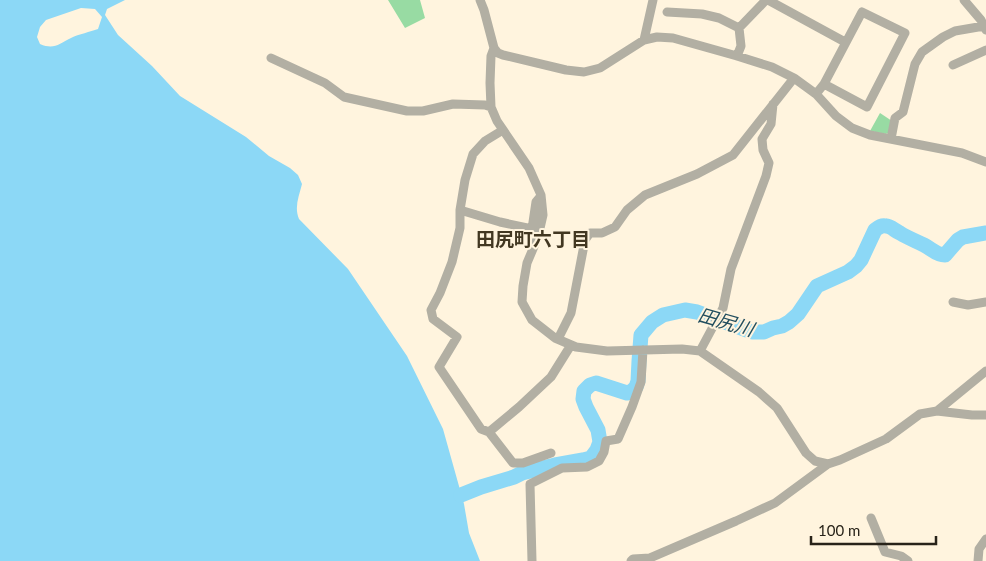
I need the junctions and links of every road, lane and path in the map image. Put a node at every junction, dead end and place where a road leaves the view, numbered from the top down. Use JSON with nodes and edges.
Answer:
{"nodes":[{"id":1,"x":480,"y":0,"type":"edge"},
{"id":2,"x":654,"y":0,"type":"edge"},
{"id":3,"x":767,"y":0,"type":"edge"},
{"id":4,"x":964,"y":0,"type":"edge"},
{"id":5,"x":667,"y":12,"type":"dead end"},
{"id":6,"x":985,"y":23,"type":"edge"},
{"id":7,"x":739,"y":28,"type":"junction"},
{"id":8,"x":644,"y":40,"type":"junction"},
{"id":9,"x":845,"y":42,"type":"junction"},
{"id":10,"x":494,"y":48,"type":"junction"},
{"id":11,"x":986,"y":50,"type":"edge"},
{"id":12,"x":737,"y":56,"type":"junction"},
{"id":13,"x":272,"y":58,"type":"dead end"},
{"id":14,"x":954,"y":65,"type":"dead end"},
{"id":15,"x":794,"y":78,"type":"junction"},
{"id":16,"x":824,"y":84,"type":"junction"},
{"id":17,"x":816,"y":94,"type":"junction"},
{"id":18,"x":774,"y":103,"type":"junction"},
{"id":19,"x":491,"y":107,"type":"junction"},
{"id":20,"x":503,"y":130,"type":"junction"},
{"id":21,"x":891,"y":139,"type":"junction"},
{"id":22,"x":986,"y":162,"type":"edge"},
{"id":23,"x":541,"y":195,"type":"junction"},
{"id":24,"x":460,"y":210,"type":"junction"},
{"id":25,"x":953,"y":302,"type":"dead end"},
{"id":26,"x":986,"y":302,"type":"edge"},
{"id":27,"x":558,"y":339,"type":"junction"},
{"id":28,"x":571,"y":345,"type":"junction"},
{"id":29,"x":639,"y":350,"type":"junction"},
{"id":30,"x":700,"y":351,"type":"junction"},
{"id":31,"x":986,"y":371,"type":"edge"},
{"id":32,"x":937,"y":411,"type":"junction"},
{"id":33,"x":986,"y":415,"type":"edge"},
{"id":34,"x":489,"y":432,"type":"junction"},
{"id":35,"x":551,"y":453,"type":"dead end"},
{"id":36,"x":828,"y":464,"type":"junction"},
{"id":37,"x":871,"y":518,"type":"dead end"},
{"id":38,"x":986,"y":539,"type":"edge"},
{"id":39,"x":532,"y":561,"type":"edge"},
{"id":40,"x":631,"y":561,"type":"edge"},
{"id":41,"x":908,"y":561,"type":"edge"},
{"id":42,"x":978,"y":561,"type":"edge"}],
"edges":[{"from":1,"to":10,"type":"street"},
{"from":2,"to":8,"type":"street"},
{"from":3,"to":7,"type":"street"},
{"from":3,"to":9,"type":"street"},
{"from":4,"to":6,"type":"street"},
{"from":5,"to":7,"type":"street"},
{"from":6,"to":21,"type":"street"},
{"from":7,"to":12,"type":"street"},
{"from":8,"to":10,"type":"street"},
{"from":8,"to":12,"type":"street"},
{"from":9,"to":16,"type":"street"},
{"from":9,"to":16,"type":"street"},
{"from":10,"to":19,"type":"street"},
{"from":11,"to":14,"type":"street"},
{"from":12,"to":15,"type":"street"},
{"from":13,"to":19,"type":"street"},
{"from":15,"to":17,"type":"street"},
{"from":15,"to":18,"type":"street"},
{"from":16,"to":17,"type":"street"},
{"from":17,"to":21,"type":"street"},
{"from":18,"to":27,"type":"street"},
{"from":18,"to":30,"type":"street"},
{"from":19,"to":20,"type":"street"},
{"from":20,"to":23,"type":"street"},
{"from":20,"to":24,"type":"street"},
{"from":21,"to":22,"type":"street"},
{"from":23,"to":24,"type":"street"},
{"from":23,"to":27,"type":"street"},
{"from":24,"to":34,"type":"street"},
{"from":25,"to":26,"type":"street"},
{"from":27,"to":28,"type":"street"},
{"from":28,"to":29,"type":"street"},
{"from":28,"to":34,"type":"street"},
{"from":29,"to":30,"type":"street"},
{"from":29,"to":39,"type":"street"},
{"from":30,"to":36,"type":"street"},
{"from":31,"to":32,"type":"street"},
{"from":32,"to":33,"type":"street"},
{"from":32,"to":36,"type":"street"},
{"from":34,"to":35,"type":"street"},
{"from":36,"to":40,"type":"street"},
{"from":37,"to":41,"type":"street"},
{"from":38,"to":42,"type":"street"}]}
